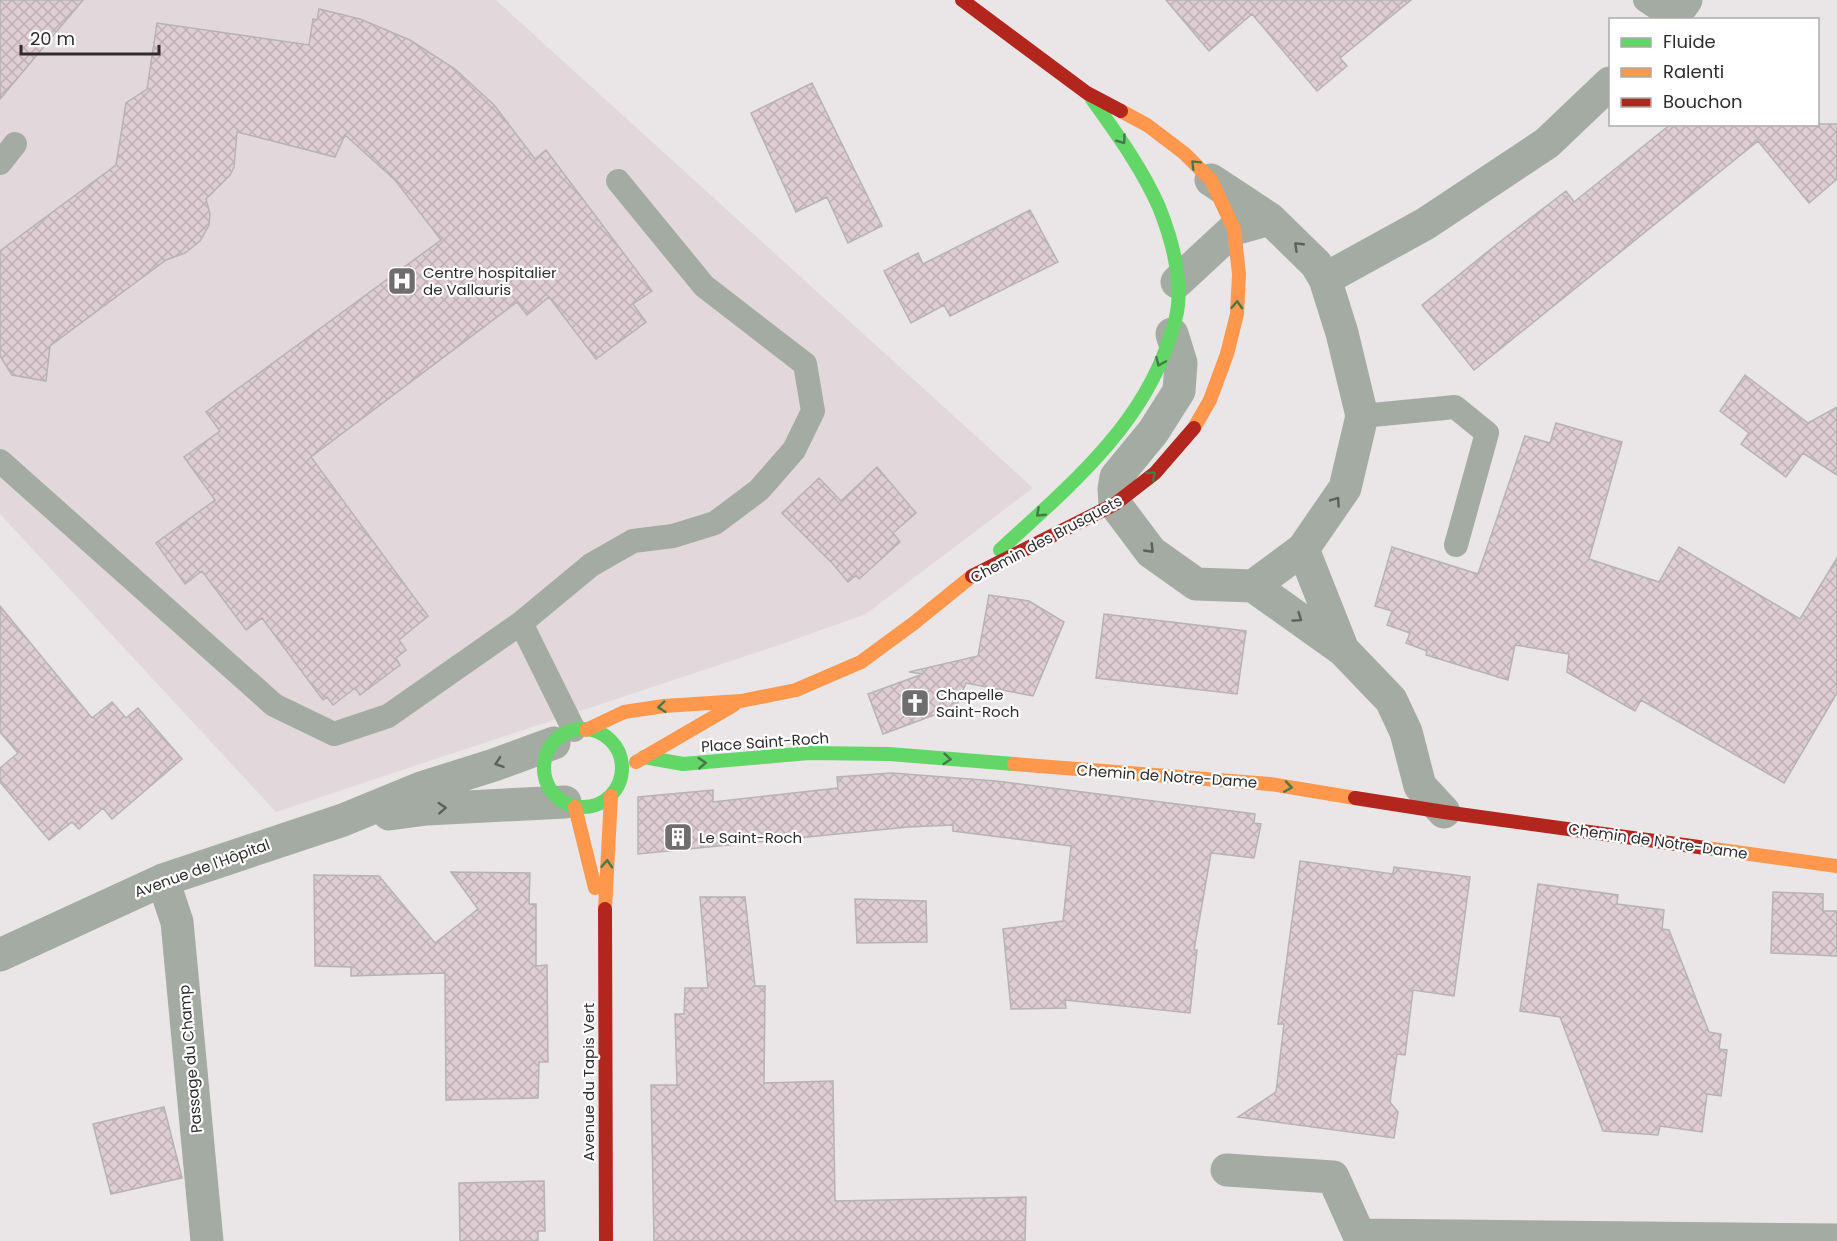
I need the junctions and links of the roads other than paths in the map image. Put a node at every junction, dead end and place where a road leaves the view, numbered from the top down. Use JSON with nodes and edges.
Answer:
{"nodes":[{"id":1,"x":962,"y":0,"type":"edge"},
{"id":2,"x":1645,"y":0,"type":"edge"},
{"id":3,"x":1676,"y":13,"type":"edge"},
{"id":4,"x":1609,"y":86,"type":"edge"},
{"id":5,"x":1087,"y":93,"type":"junction"},
{"id":6,"x":1211,"y":180,"type":"junction"},
{"id":7,"x":618,"y":181,"type":"dead end"},
{"id":8,"x":1270,"y":219,"type":"junction"},
{"id":9,"x":1234,"y":229,"type":"junction"},
{"id":10,"x":1325,"y":279,"type":"junction"},
{"id":11,"x":1177,"y":282,"type":"junction"},
{"id":12,"x":1172,"y":334,"type":"junction"},
{"id":13,"x":1362,"y":416,"type":"junction"},
{"id":14,"x":0,"y":461,"type":"edge"},
{"id":15,"x":1115,"y":504,"type":"junction"},
{"id":16,"x":1456,"y":545,"type":"dead end"},
{"id":17,"x":1303,"y":549,"type":"junction"},
{"id":18,"x":973,"y":575,"type":"junction"},
{"id":19,"x":1253,"y":586,"type":"junction"},
{"id":20,"x":521,"y":623,"type":"junction"},
{"id":21,"x":1343,"y":650,"type":"junction"},
{"id":22,"x":741,"y":701,"type":"junction"},
{"id":23,"x":571,"y":734,"type":"junction"},
{"id":24,"x":889,"y":754,"type":"joint"},
{"id":25,"x":644,"y":757,"type":"junction"},
{"id":26,"x":622,"y":771,"type":"junction"},
{"id":27,"x":611,"y":796,"type":"junction"},
{"id":28,"x":570,"y":804,"type":"junction"},
{"id":29,"x":1444,"y":812,"type":"junction"},
{"id":30,"x":343,"y":820,"type":"junction"},
{"id":31,"x":1837,"y":866,"type":"edge"},
{"id":32,"x":162,"y":880,"type":"junction"},
{"id":33,"x":604,"y":922,"type":"junction"},
{"id":34,"x":0,"y":955,"type":"edge"},
{"id":35,"x":1227,"y":1170,"type":"dead end"},
{"id":36,"x":1837,"y":1240,"type":"edge"},
{"id":37,"x":207,"y":1241,"type":"edge"},
{"id":38,"x":606,"y":1241,"type":"edge"}],
"edges":[{"from":1,"to":5,"type":"main road"},
{"from":2,"to":3,"type":"lane"},
{"from":4,"to":10,"type":"street"},
{"from":6,"to":5,"type":"main road","name":"Chemin des Brusquets","one_way":true},
{"from":5,"to":11,"type":"main road","one_way":true},
{"from":6,"to":8,"type":"street"},
{"from":6,"to":9,"type":"main road","name":"Chemin des Brusquets"},
{"from":7,"to":20,"type":"lane"},
{"from":8,"to":9,"type":"street"},
{"from":10,"to":8,"type":"street","one_way":true},
{"from":9,"to":11,"type":"street"},
{"from":15,"to":9,"type":"main road","name":"Chemin des Brusquets","one_way":true},
{"from":10,"to":13,"type":"street"},
{"from":11,"to":12,"type":"main road"},
{"from":12,"to":15,"type":"street"},
{"from":12,"to":18,"type":"main road","one_way":true},
{"from":13,"to":16,"type":"lane"},
{"from":17,"to":13,"type":"street","one_way":true},
{"from":14,"to":20,"type":"lane"},
{"from":15,"to":18,"type":"main road","name":"Chemin des Brusquets"},
{"from":15,"to":19,"type":"street","one_way":true},
{"from":17,"to":19,"type":"street"},
{"from":17,"to":21,"type":"street"},
{"from":18,"to":22,"type":"main road","name":"Chemin des Brusquets"},
{"from":19,"to":21,"type":"street","one_way":true},
{"from":20,"to":23,"type":"lane"},
{"from":21,"to":29,"type":"street"},
{"from":22,"to":23,"type":"main road","name":"Chemin des Brusquets","one_way":true},
{"from":22,"to":25,"type":"main road","name":"Chemin des Brusquets"},
{"from":23,"to":26,"type":"main road"},
{"from":23,"to":28,"type":"main road"},
{"from":23,"to":30,"type":"street","name":"Avenue de l'Hôpital","one_way":true},
{"from":25,"to":24,"type":"main road","name":"Place Saint-Roch","one_way":true},
{"from":24,"to":29,"type":"main road","name":"Chemin de Notre-Dame","one_way":true},
{"from":25,"to":26,"type":"main road","name":"Chemin des Brusquets"},
{"from":26,"to":27,"type":"main road"},
{"from":27,"to":28,"type":"main road"},
{"from":33,"to":27,"type":"main road","name":"Avenue du Tapis Vert","one_way":true},
{"from":30,"to":28,"type":"street","name":"Avenue de l'Hôpital","one_way":true},
{"from":28,"to":33,"type":"main road","name":"Avenue du Tapis Vert"},
{"from":29,"to":31,"type":"main road","name":"Chemin de Notre-Dame"},
{"from":30,"to":32,"type":"street","name":"Avenue de l'Hôpital"},
{"from":32,"to":34,"type":"street","name":"Avenue de l'Hôpital"},
{"from":32,"to":37,"type":"street","name":"Passage du Champ"},
{"from":33,"to":38,"type":"main road","name":"Avenue du Tapis Vert"},
{"from":35,"to":36,"type":"street"}]}
